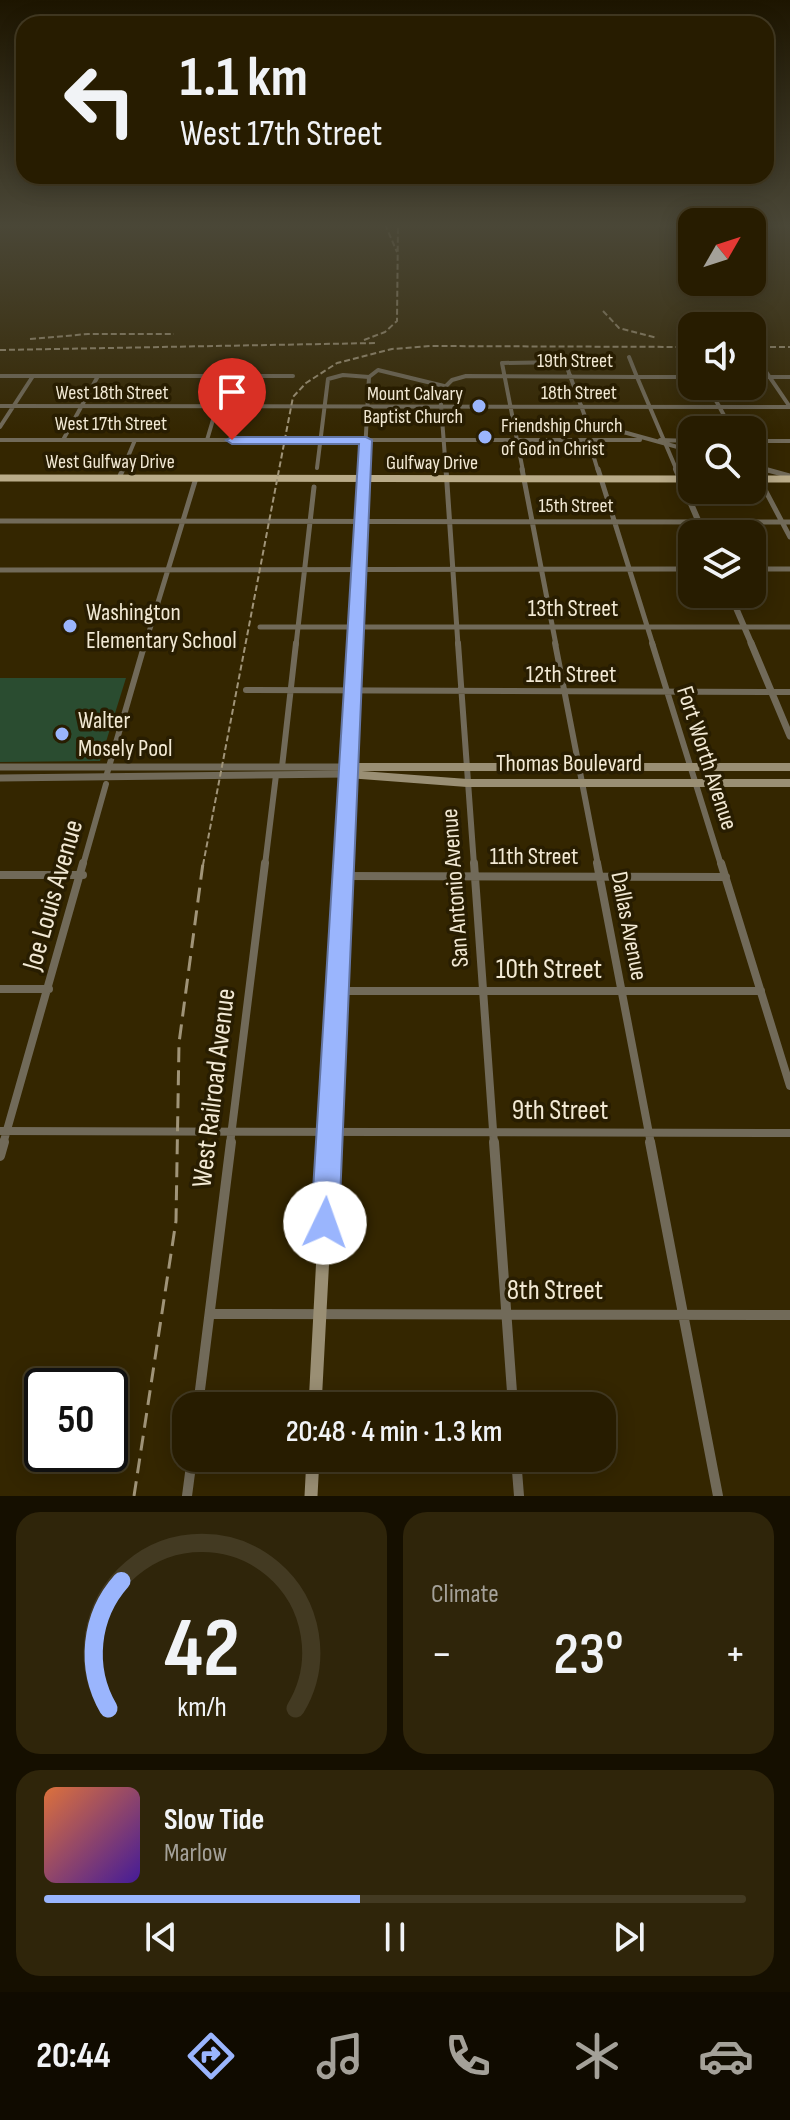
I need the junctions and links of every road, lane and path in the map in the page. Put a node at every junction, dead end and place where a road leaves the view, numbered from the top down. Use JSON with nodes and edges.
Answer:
{"nodes":[{"id":1,"x":629,"y":357,"type":"dead end"},
{"id":2,"x":766,"y":371,"type":"edge"},
{"id":3,"x":0,"y":376,"type":"edge"},
{"id":4,"x":33,"y":376,"type":"junction"},
{"id":5,"x":98,"y":376,"type":"junction"},
{"id":6,"x":226,"y":376,"type":"junction"},
{"id":7,"x":293,"y":376,"type":"dead end"},
{"id":8,"x":369,"y":377,"type":"junction"},
{"id":9,"x":504,"y":377,"type":"junction"},
{"id":10,"x":571,"y":377,"type":"junction"},
{"id":11,"x":637,"y":377,"type":"junction"},
{"id":12,"x":678,"y":377,"type":"edge"},
{"id":13,"x":766,"y":377,"type":"edge"},
{"id":14,"x":770,"y":377,"type":"junction"},
{"id":15,"x":790,"y":377,"type":"edge"},
{"id":16,"x":444,"y":386,"type":"junction"},
{"id":17,"x":716,"y":400,"type":"edge"},
{"id":18,"x":0,"y":406,"type":"edge"},
{"id":19,"x":13,"y":407,"type":"junction"},
{"id":20,"x":81,"y":407,"type":"junction"},
{"id":21,"x":217,"y":407,"type":"junction"},
{"id":22,"x":325,"y":407,"type":"junction"},
{"id":23,"x":368,"y":407,"type":"junction"},
{"id":24,"x":440,"y":407,"type":"junction"},
{"id":25,"x":510,"y":407,"type":"junction"},
{"id":26,"x":580,"y":407,"type":"junction"},
{"id":27,"x":650,"y":407,"type":"junction"},
{"id":28,"x":720,"y":407,"type":"junction"},
{"id":29,"x":790,"y":407,"type":"edge"},
{"id":30,"x":725,"y":416,"type":"edge"},
{"id":31,"x":0,"y":427,"type":"edge"},
{"id":32,"x":0,"y":440,"type":"edge"},
{"id":33,"x":63,"y":440,"type":"junction"},
{"id":34,"x":135,"y":440,"type":"junction"},
{"id":35,"x":207,"y":440,"type":"junction"},
{"id":36,"x":321,"y":440,"type":"junction"},
{"id":37,"x":366,"y":440,"type":"junction"},
{"id":38,"x":443,"y":440,"type":"junction"},
{"id":39,"x":651,"y":440,"type":"junction"},
{"id":40,"x":517,"y":441,"type":"junction"},
{"id":41,"x":589,"y":441,"type":"junction"},
{"id":42,"x":766,"y":441,"type":"edge"},
{"id":43,"x":790,"y":441,"type":"edge"},
{"id":44,"x":665,"y":442,"type":"junction"},
{"id":45,"x":678,"y":442,"type":"edge"},
{"id":46,"x":678,"y":446,"type":"edge"},
{"id":47,"x":317,"y":468,"type":"dead end"},
{"id":48,"x":766,"y":470,"type":"edge"},
{"id":49,"x":678,"y":472,"type":"edge"},
{"id":50,"x":0,"y":478,"type":"edge"},
{"id":51,"x":119,"y":478,"type":"junction"},
{"id":52,"x":196,"y":478,"type":"junction"},
{"id":53,"x":790,"y":478,"type":"edge"},
{"id":54,"x":364,"y":479,"type":"junction"},
{"id":55,"x":446,"y":479,"type":"junction"},
{"id":56,"x":524,"y":479,"type":"junction"},
{"id":57,"x":602,"y":479,"type":"junction"},
{"id":58,"x":678,"y":479,"type":"edge"},
{"id":59,"x":766,"y":479,"type":"edge"},
{"id":60,"x":314,"y":487,"type":"dead end"},
{"id":61,"x":766,"y":497,"type":"edge"},
{"id":62,"x":0,"y":521,"type":"edge"},
{"id":63,"x":182,"y":521,"type":"junction"},
{"id":64,"x":311,"y":521,"type":"junction"},
{"id":65,"x":362,"y":521,"type":"junction"},
{"id":66,"x":531,"y":521,"type":"junction"},
{"id":67,"x":448,"y":522,"type":"junction"},
{"id":68,"x":615,"y":522,"type":"junction"},
{"id":69,"x":678,"y":522,"type":"edge"},
{"id":70,"x":766,"y":522,"type":"edge"},
{"id":71,"x":782,"y":522,"type":"junction"},
{"id":72,"x":790,"y":522,"type":"edge"},
{"id":73,"x":790,"y":537,"type":"edge"},
{"id":74,"x":360,"y":569,"type":"junction"},
{"id":75,"x":453,"y":569,"type":"junction"},
{"id":76,"x":541,"y":569,"type":"junction"},
{"id":77,"x":630,"y":569,"type":"junction"},
{"id":78,"x":678,"y":569,"type":"edge"},
{"id":79,"x":766,"y":569,"type":"edge"},
{"id":80,"x":790,"y":569,"type":"edge"},
{"id":81,"x":0,"y":570,"type":"edge"},
{"id":82,"x":167,"y":570,"type":"junction"},
{"id":83,"x":305,"y":570,"type":"junction"},
{"id":84,"x":736,"y":608,"type":"edge"},
{"id":85,"x":298,"y":626,"type":"junction"},
{"id":86,"x":356,"y":626,"type":"junction"},
{"id":87,"x":456,"y":626,"type":"junction"},
{"id":88,"x":552,"y":626,"type":"junction"},
{"id":89,"x":647,"y":626,"type":"junction"},
{"id":90,"x":260,"y":627,"type":"dead end"},
{"id":91,"x":743,"y":627,"type":"junction"},
{"id":92,"x":790,"y":627,"type":"edge"},
{"id":93,"x":246,"y":690,"type":"dead end"},
{"id":94,"x":291,"y":691,"type":"junction"},
{"id":95,"x":353,"y":692,"type":"junction"},
{"id":96,"x":461,"y":692,"type":"junction"},
{"id":97,"x":564,"y":692,"type":"junction"},
{"id":98,"x":667,"y":692,"type":"junction"},
{"id":99,"x":771,"y":692,"type":"junction"},
{"id":100,"x":790,"y":692,"type":"edge"},
{"id":101,"x":790,"y":736,"type":"edge"},
{"id":102,"x":0,"y":767,"type":"edge"},
{"id":103,"x":107,"y":767,"type":"junction"},
{"id":104,"x":466,"y":767,"type":"junction"},
{"id":105,"x":578,"y":767,"type":"junction"},
{"id":106,"x":691,"y":767,"type":"junction"},
{"id":107,"x":790,"y":767,"type":"edge"},
{"id":108,"x":348,"y":770,"type":"junction"},
{"id":109,"x":279,"y":771,"type":"junction"},
{"id":110,"x":0,"y":778,"type":"edge"},
{"id":111,"x":106,"y":780,"type":"junction"},
{"id":112,"x":467,"y":783,"type":"junction"},
{"id":113,"x":581,"y":783,"type":"junction"},
{"id":114,"x":696,"y":783,"type":"junction"},
{"id":115,"x":790,"y":783,"type":"edge"},
{"id":116,"x":0,"y":875,"type":"edge"},
{"id":117,"x":83,"y":875,"type":"junction"},
{"id":118,"x":343,"y":876,"type":"junction"},
{"id":119,"x":474,"y":876,"type":"junction"},
{"id":120,"x":599,"y":876,"type":"junction"},
{"id":121,"x":726,"y":877,"type":"junction"},
{"id":122,"x":0,"y":989,"type":"edge"},
{"id":123,"x":49,"y":989,"type":"junction"},
{"id":124,"x":337,"y":991,"type":"junction"},
{"id":125,"x":483,"y":991,"type":"junction"},
{"id":126,"x":621,"y":991,"type":"junction"},
{"id":127,"x":761,"y":991,"type":"junction"},
{"id":128,"x":790,"y":1086,"type":"edge"},
{"id":129,"x":4,"y":1131,"type":"edge"},
{"id":130,"x":232,"y":1132,"type":"junction"},
{"id":131,"x":329,"y":1132,"type":"junction"},
{"id":132,"x":494,"y":1132,"type":"junction"},
{"id":133,"x":647,"y":1132,"type":"junction"},
{"id":134,"x":790,"y":1133,"type":"edge"},
{"id":135,"x":0,"y":1156,"type":"edge"},
{"id":136,"x":320,"y":1313,"type":"junction"},
{"id":137,"x":210,"y":1314,"type":"junction"},
{"id":138,"x":507,"y":1314,"type":"junction"},
{"id":139,"x":682,"y":1314,"type":"junction"},
{"id":140,"x":790,"y":1315,"type":"edge"},
{"id":141,"x":200,"y":1392,"type":"edge"},
{"id":142,"x":316,"y":1392,"type":"edge"},
{"id":143,"x":512,"y":1392,"type":"edge"},
{"id":144,"x":190,"y":1472,"type":"edge"},
{"id":145,"x":312,"y":1472,"type":"edge"},
{"id":146,"x":517,"y":1472,"type":"edge"},
{"id":147,"x":187,"y":1496,"type":"edge"},
{"id":148,"x":311,"y":1496,"type":"edge"},
{"id":149,"x":519,"y":1496,"type":"edge"},
{"id":150,"x":718,"y":1496,"type":"edge"}],
"edges":[{"from":1,"to":11,"type":"street"},
{"from":2,"to":14,"type":"street"},
{"from":3,"to":4,"type":"street"},
{"from":4,"to":5,"type":"street"},
{"from":4,"to":19,"type":"street"},
{"from":5,"to":6,"type":"street"},
{"from":5,"to":20,"type":"street"},
{"from":6,"to":7,"type":"street"},
{"from":6,"to":21,"type":"street"},
{"from":8,"to":16,"type":"street"},
{"from":8,"to":22,"type":"street"},
{"from":8,"to":23,"type":"street"},
{"from":9,"to":10,"type":"street","name":"19th Street"},
{"from":9,"to":10,"type":"street","name":"Dallas Avenue"},
{"from":9,"to":16,"type":"street","name":"19th Street"},
{"from":9,"to":25,"type":"street","name":"Dallas Avenue"},
{"from":10,"to":11,"type":"street","name":"19th Street"},
{"from":10,"to":26,"type":"street"},
{"from":11,"to":12,"type":"street","name":"19th Street"},
{"from":11,"to":27,"type":"street"},
{"from":13,"to":14,"type":"street"},
{"from":14,"to":15,"type":"street"},
{"from":14,"to":29,"type":"street"},
{"from":16,"to":24,"type":"street","name":"San Antonio Avenue"},
{"from":17,"to":28,"type":"street"},
{"from":18,"to":19,"type":"street","name":"West 18th Street"},
{"from":19,"to":20,"type":"street","name":"West 18th Street"},
{"from":19,"to":31,"type":"street"},
{"from":20,"to":21,"type":"street","name":"West 18th Street"},
{"from":20,"to":33,"type":"street"},
{"from":21,"to":22,"type":"street","name":"West 18th Street"},
{"from":21,"to":35,"type":"street"},
{"from":22,"to":23,"type":"street","name":"West 18th Street"},
{"from":22,"to":36,"type":"street"},
{"from":23,"to":24,"type":"street","name":"18th Street"},
{"from":23,"to":37,"type":"street"},
{"from":24,"to":25,"type":"street","name":"18th Street"},
{"from":24,"to":38,"type":"street","name":"San Antonio Avenue"},
{"from":25,"to":26,"type":"street","name":"18th Street"},
{"from":25,"to":40,"type":"street","name":"Dallas Avenue"},
{"from":26,"to":27,"type":"street","name":"18th Street"},
{"from":26,"to":39,"type":"street"},
{"from":27,"to":28,"type":"street","name":"18th Street"},
{"from":27,"to":44,"type":"street"},
{"from":28,"to":29,"type":"street","name":"18th Street"},
{"from":28,"to":30,"type":"street"},
{"from":32,"to":33,"type":"street","name":"West 17th Street"},
{"from":33,"to":34,"type":"street","name":"West 17th Street"},
{"from":34,"to":35,"type":"street","name":"West 17th Street"},
{"from":34,"to":51,"type":"street"},
{"from":35,"to":36,"type":"street","name":"West 17th Street"},
{"from":36,"to":37,"type":"street","name":"West 17th Street"},
{"from":36,"to":47,"type":"street"},
{"from":37,"to":38,"type":"street","name":"West 17th Street"},
{"from":37,"to":54,"type":"street"},
{"from":38,"to":40,"type":"street","name":"West 17th Street"},
{"from":38,"to":55,"type":"street","name":"San Antonio Avenue"},
{"from":39,"to":41,"type":"street","name":"West 17th Street"},
{"from":39,"to":44,"type":"street"},
{"from":40,"to":41,"type":"street","name":"West 17th Street"},
{"from":40,"to":56,"type":"street","name":"Dallas Avenue"},
{"from":41,"to":57,"type":"street","name":"Fort Worth Avenue"},
{"from":42,"to":43,"type":"street"},
{"from":44,"to":45,"type":"street"},
{"from":44,"to":46,"type":"street"},
{"from":44,"to":49,"type":"street"},
{"from":48,"to":53,"type":"street"},
{"from":50,"to":51,"type":"main road","name":"West Gulfway Drive"},
{"from":51,"to":52,"type":"main road","name":"West Gulfway Drive"},
{"from":52,"to":54,"type":"main road","name":"West Gulfway Drive"},
{"from":52,"to":63,"type":"street","name":"Joe Louis Avenue"},
{"from":53,"to":59,"type":"main road"},
{"from":54,"to":55,"type":"main road","name":"Gulfway Drive"},
{"from":54,"to":65,"type":"main road"},
{"from":55,"to":56,"type":"main road","name":"Gulfway Drive"},
{"from":55,"to":67,"type":"street","name":"San Antonio Avenue"},
{"from":56,"to":57,"type":"main road","name":"Gulfway Drive"},
{"from":56,"to":66,"type":"street","name":"Dallas Avenue"},
{"from":57,"to":58,"type":"main road","name":"Gulfway Drive"},
{"from":57,"to":68,"type":"street","name":"Fort Worth Avenue"},
{"from":60,"to":64,"type":"street","name":"West Railroad Avenue"},
{"from":61,"to":71,"type":"street"},
{"from":62,"to":63,"type":"street","name":"15th Street"},
{"from":63,"to":64,"type":"street","name":"15th Street"},
{"from":63,"to":82,"type":"street","name":"Joe Louis Avenue"},
{"from":64,"to":65,"type":"street","name":"15th Street"},
{"from":64,"to":83,"type":"street","name":"West Railroad Avenue"},
{"from":65,"to":67,"type":"street","name":"15th Street"},
{"from":65,"to":74,"type":"main road"},
{"from":66,"to":67,"type":"street","name":"15th Street"},
{"from":66,"to":68,"type":"street","name":"15th Street"},
{"from":66,"to":76,"type":"street","name":"Dallas Avenue"},
{"from":67,"to":75,"type":"street","name":"San Antonio Avenue"},
{"from":68,"to":69,"type":"street","name":"15th Street"},
{"from":68,"to":77,"type":"street","name":"Fort Worth Avenue"},
{"from":70,"to":71,"type":"street","name":"15th Street"},
{"from":71,"to":72,"type":"street","name":"15th Street"},
{"from":71,"to":73,"type":"street"},
{"from":74,"to":75,"type":"street"},
{"from":74,"to":83,"type":"street"},
{"from":74,"to":86,"type":"main road"},
{"from":75,"to":76,"type":"street"},
{"from":75,"to":87,"type":"street","name":"San Antonio Avenue"},
{"from":76,"to":77,"type":"street"},
{"from":76,"to":88,"type":"street","name":"Dallas Avenue"},
{"from":77,"to":78,"type":"street"},
{"from":77,"to":89,"type":"street","name":"Fort Worth Avenue"},
{"from":79,"to":80,"type":"street"},
{"from":81,"to":82,"type":"street"},
{"from":82,"to":83,"type":"street"},
{"from":82,"to":103,"type":"street","name":"Joe Louis Avenue"},
{"from":83,"to":85,"type":"street","name":"West Railroad Avenue"},
{"from":84,"to":91,"type":"street"},
{"from":85,"to":86,"type":"street","name":"13th Street"},
{"from":85,"to":90,"type":"street","name":"13th Street"},
{"from":85,"to":94,"type":"street","name":"West Railroad Avenue"},
{"from":86,"to":87,"type":"street","name":"13th Street"},
{"from":86,"to":95,"type":"main road"},
{"from":87,"to":88,"type":"street","name":"13th Street"},
{"from":87,"to":96,"type":"street","name":"San Antonio Avenue"},
{"from":88,"to":89,"type":"street","name":"13th Street"},
{"from":88,"to":97,"type":"street","name":"Dallas Avenue"},
{"from":89,"to":91,"type":"street","name":"13th Street"},
{"from":89,"to":98,"type":"street","name":"Fort Worth Avenue"},
{"from":91,"to":92,"type":"street","name":"13th Street"},
{"from":91,"to":99,"type":"street"},
{"from":93,"to":94,"type":"street","name":"12th Street"},
{"from":94,"to":95,"type":"street","name":"12th Street"},
{"from":94,"to":109,"type":"street","name":"West Railroad Avenue"},
{"from":95,"to":96,"type":"street","name":"12th Street"},
{"from":95,"to":108,"type":"main road"},
{"from":96,"to":97,"type":"street","name":"12th Street"},
{"from":96,"to":104,"type":"street","name":"San Antonio Avenue"},
{"from":97,"to":98,"type":"street","name":"12th Street"},
{"from":97,"to":105,"type":"street","name":"Dallas Avenue"},
{"from":98,"to":99,"type":"street","name":"12th Street"},
{"from":98,"to":106,"type":"street","name":"Fort Worth Avenue"},
{"from":99,"to":100,"type":"street","name":"12th Street"},
{"from":99,"to":101,"type":"street"},
{"from":102,"to":103,"type":"street"},
{"from":103,"to":109,"type":"street"},
{"from":103,"to":111,"type":"street","name":"Joe Louis Avenue"},
{"from":104,"to":105,"type":"main road","name":"Thomas Boulevard"},
{"from":104,"to":108,"type":"main road","name":"Thomas Boulevard"},
{"from":104,"to":112,"type":"street","name":"San Antonio Avenue"},
{"from":105,"to":106,"type":"main road","name":"Thomas Boulevard"},
{"from":105,"to":113,"type":"street","name":"Dallas Avenue"},
{"from":106,"to":107,"type":"main road","name":"Thomas Boulevard"},
{"from":106,"to":114,"type":"street","name":"Fort Worth Avenue"},
{"from":108,"to":109,"type":"street"},
{"from":108,"to":112,"type":"main road","name":"Thomas Boulevard"},
{"from":108,"to":118,"type":"main road"},
{"from":109,"to":111,"type":"street"},
{"from":109,"to":130,"type":"street","name":"West Railroad Avenue"},
{"from":110,"to":111,"type":"street"},
{"from":111,"to":117,"type":"street","name":"Joe Louis Avenue"},
{"from":112,"to":113,"type":"main road","name":"Thomas Boulevard"},
{"from":112,"to":119,"type":"street","name":"San Antonio Avenue"},
{"from":113,"to":114,"type":"main road","name":"Thomas Boulevard"},
{"from":113,"to":120,"type":"street","name":"Dallas Avenue"},
{"from":114,"to":115,"type":"main road","name":"Thomas Boulevard"},
{"from":114,"to":121,"type":"street","name":"Fort Worth Avenue"},
{"from":116,"to":117,"type":"street"},
{"from":117,"to":123,"type":"street","name":"Joe Louis Avenue"},
{"from":118,"to":119,"type":"street","name":"11th Street"},
{"from":118,"to":124,"type":"main road"},
{"from":119,"to":120,"type":"street","name":"11th Street"},
{"from":119,"to":125,"type":"street","name":"San Antonio Avenue"},
{"from":120,"to":121,"type":"street","name":"11th Street"},
{"from":120,"to":126,"type":"street","name":"Dallas Avenue"},
{"from":121,"to":127,"type":"street","name":"Fort Worth Avenue"},
{"from":122,"to":123,"type":"street"},
{"from":123,"to":129,"type":"street","name":"Joe Louis Avenue"},
{"from":124,"to":125,"type":"street","name":"10th Street"},
{"from":124,"to":131,"type":"main road"},
{"from":125,"to":126,"type":"street","name":"10th Street"},
{"from":125,"to":132,"type":"street","name":"San Antonio Avenue"},
{"from":126,"to":127,"type":"street","name":"10th Street"},
{"from":126,"to":133,"type":"street","name":"Dallas Avenue"},
{"from":127,"to":128,"type":"street","name":"Fort Worth Avenue"},
{"from":129,"to":130,"type":"street","name":"9th Street"},
{"from":129,"to":135,"type":"street","name":"Joe Louis Avenue"},
{"from":130,"to":131,"type":"street","name":"9th Street"},
{"from":130,"to":137,"type":"street","name":"West Railroad Avenue"},
{"from":131,"to":132,"type":"street","name":"9th Street"},
{"from":131,"to":136,"type":"main road"},
{"from":132,"to":133,"type":"street","name":"9th Street"},
{"from":132,"to":138,"type":"street","name":"San Antonio Avenue"},
{"from":133,"to":134,"type":"street","name":"9th Street"},
{"from":133,"to":139,"type":"street","name":"Dallas Avenue"},
{"from":136,"to":137,"type":"street","name":"8th Street"},
{"from":136,"to":138,"type":"street","name":"8th Street"},
{"from":136,"to":142,"type":"main road"},
{"from":137,"to":141,"type":"street","name":"West Railroad Avenue"},
{"from":138,"to":139,"type":"street","name":"8th Street"},
{"from":138,"to":143,"type":"street","name":"San Antonio Avenue"},
{"from":139,"to":140,"type":"street","name":"8th Street"},
{"from":139,"to":150,"type":"street","name":"Dallas Avenue"},
{"from":144,"to":147,"type":"street"},
{"from":145,"to":148,"type":"main road"},
{"from":146,"to":149,"type":"street"}]}
